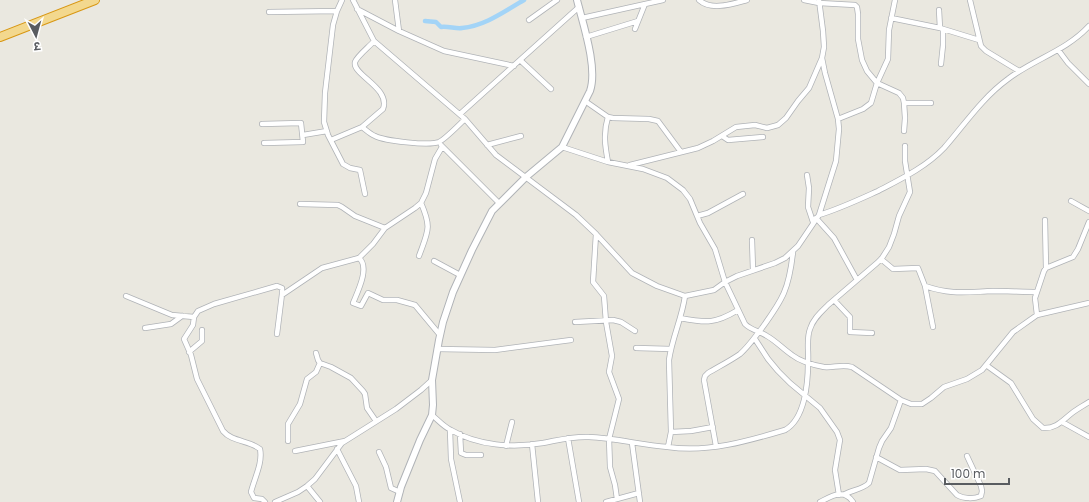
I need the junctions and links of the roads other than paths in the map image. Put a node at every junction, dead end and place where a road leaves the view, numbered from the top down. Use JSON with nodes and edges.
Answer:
{"nodes":[{"id":1,"x":95,"y":0,"type":"edge"},
{"id":2,"x":342,"y":0,"type":"edge"},
{"id":3,"x":353,"y":0,"type":"edge"},
{"id":4,"x":395,"y":0,"type":"edge"},
{"id":5,"x":557,"y":0,"type":"edge"},
{"id":6,"x":577,"y":0,"type":"edge"},
{"id":7,"x":663,"y":0,"type":"edge"},
{"id":8,"x":699,"y":0,"type":"edge"},
{"id":9,"x":747,"y":0,"type":"edge"},
{"id":10,"x":804,"y":0,"type":"edge"},
{"id":11,"x":895,"y":0,"type":"edge"},
{"id":12,"x":970,"y":0,"type":"edge"},
{"id":13,"x":819,"y":1,"type":"edge"},
{"id":14,"x":645,"y":4,"type":"junction"},
{"id":15,"x":579,"y":7,"type":"junction"},
{"id":16,"x":357,"y":9,"type":"junction"},
{"id":17,"x":939,"y":10,"type":"dead end"},
{"id":18,"x":337,"y":11,"type":"junction"},
{"id":19,"x":269,"y":12,"type":"dead end"},
{"id":20,"x":582,"y":18,"type":"junction"},
{"id":21,"x":891,"y":18,"type":"junction"},
{"id":22,"x":530,"y":20,"type":"dead end"},
{"id":23,"x":638,"y":21,"type":"junction"},
{"id":24,"x":1089,"y":26,"type":"edge"},
{"id":25,"x":636,"y":29,"type":"dead end"},
{"id":26,"x":942,"y":29,"type":"junction"},
{"id":27,"x":400,"y":31,"type":"junction"},
{"id":28,"x":0,"y":37,"type":"edge"},
{"id":29,"x":586,"y":38,"type":"junction"},
{"id":30,"x":979,"y":40,"type":"junction"},
{"id":31,"x":374,"y":41,"type":"junction"},
{"id":32,"x":1059,"y":50,"type":"junction"},
{"id":33,"x":822,"y":58,"type":"junction"},
{"id":34,"x":520,"y":60,"type":"junction"},
{"id":35,"x":941,"y":64,"type":"dead end"},
{"id":36,"x":514,"y":66,"type":"junction"},
{"id":37,"x":1019,"y":71,"type":"junction"},
{"id":38,"x":877,"y":84,"type":"junction"},
{"id":39,"x":1089,"y":84,"type":"edge"},
{"id":40,"x":551,"y":89,"type":"dead end"},
{"id":41,"x":585,"y":101,"type":"junction"},
{"id":42,"x":904,"y":103,"type":"junction"},
{"id":43,"x":931,"y":103,"type":"dead end"},
{"id":44,"x":460,"y":114,"type":"junction"},
{"id":45,"x":608,"y":117,"type":"junction"},
{"id":46,"x":465,"y":119,"type":"junction"},
{"id":47,"x":838,"y":119,"type":"junction"},
{"id":48,"x":262,"y":124,"type":"dead end"},
{"id":49,"x":362,"y":126,"type":"junction"},
{"id":50,"x":327,"y":131,"type":"junction"},
{"id":51,"x":904,"y":131,"type":"dead end"},
{"id":52,"x":303,"y":135,"type":"junction"},
{"id":53,"x":521,"y":136,"type":"dead end"},
{"id":54,"x":722,"y":136,"type":"junction"},
{"id":55,"x":763,"y":136,"type":"dead end"},
{"id":56,"x":331,"y":140,"type":"junction"},
{"id":57,"x":440,"y":142,"type":"junction"},
{"id":58,"x":264,"y":143,"type":"dead end"},
{"id":59,"x":487,"y":145,"type":"junction"},
{"id":60,"x":905,"y":146,"type":"dead end"},
{"id":61,"x":442,"y":147,"type":"junction"},
{"id":62,"x":562,"y":147,"type":"junction"},
{"id":63,"x":681,"y":152,"type":"junction"},
{"id":64,"x":608,"y":162,"type":"junction"},
{"id":65,"x":628,"y":166,"type":"junction"},
{"id":66,"x":807,"y":176,"type":"dead end"},
{"id":67,"x":908,"y":176,"type":"junction"},
{"id":68,"x":526,"y":177,"type":"junction"},
{"id":69,"x":365,"y":194,"type":"dead end"},
{"id":70,"x":743,"y":194,"type":"dead end"},
{"id":71,"x":1071,"y":201,"type":"dead end"},
{"id":72,"x":421,"y":203,"type":"junction"},
{"id":73,"x":499,"y":203,"type":"junction"},
{"id":74,"x":300,"y":204,"type":"dead end"},
{"id":75,"x":1089,"y":211,"type":"edge"},
{"id":76,"x":697,"y":216,"type":"junction"},
{"id":77,"x":816,"y":218,"type":"junction"},
{"id":78,"x":1045,"y":220,"type":"dead end"},
{"id":79,"x":1089,"y":222,"type":"edge"},
{"id":80,"x":385,"y":228,"type":"junction"},
{"id":81,"x":596,"y":234,"type":"junction"},
{"id":82,"x":752,"y":240,"type":"dead end"},
{"id":83,"x":793,"y":252,"type":"junction"},
{"id":84,"x":419,"y":256,"type":"dead end"},
{"id":85,"x":359,"y":258,"type":"junction"},
{"id":86,"x":880,"y":259,"type":"junction"},
{"id":87,"x":434,"y":261,"type":"dead end"},
{"id":88,"x":1046,"y":268,"type":"junction"},
{"id":89,"x":753,"y":270,"type":"junction"},
{"id":90,"x":460,"y":275,"type":"junction"},
{"id":91,"x":857,"y":280,"type":"junction"},
{"id":92,"x":725,"y":282,"type":"junction"},
{"id":93,"x":925,"y":286,"type":"junction"},
{"id":94,"x":1036,"y":292,"type":"junction"},
{"id":95,"x":282,"y":295,"type":"junction"},
{"id":96,"x":126,"y":296,"type":"dead end"},
{"id":97,"x":686,"y":296,"type":"junction"},
{"id":98,"x":834,"y":300,"type":"junction"},
{"id":99,"x":1089,"y":303,"type":"edge"},
{"id":100,"x":738,"y":310,"type":"junction"},
{"id":101,"x":1037,"y":315,"type":"junction"},
{"id":102,"x":182,"y":316,"type":"junction"},
{"id":103,"x":194,"y":317,"type":"junction"},
{"id":104,"x":680,"y":318,"type":"junction"},
{"id":105,"x":606,"y":320,"type":"junction"},
{"id":106,"x":576,"y":322,"type":"dead end"},
{"id":107,"x":933,"y":327,"type":"dead end"},
{"id":108,"x":145,"y":328,"type":"dead end"},
{"id":109,"x":202,"y":330,"type":"dead end"},
{"id":110,"x":635,"y":331,"type":"dead end"},
{"id":111,"x":759,"y":332,"type":"junction"},
{"id":112,"x":872,"y":333,"type":"dead end"},
{"id":113,"x":277,"y":334,"type":"dead end"},
{"id":114,"x":440,"y":334,"type":"junction"},
{"id":115,"x":755,"y":339,"type":"junction"},
{"id":116,"x":571,"y":340,"type":"dead end"},
{"id":117,"x":636,"y":348,"type":"dead end"},
{"id":118,"x":437,"y":349,"type":"junction"},
{"id":119,"x":671,"y":349,"type":"junction"},
{"id":120,"x":189,"y":352,"type":"junction"},
{"id":121,"x":316,"y":353,"type":"dead end"},
{"id":122,"x":320,"y":363,"type":"junction"},
{"id":123,"x":808,"y":363,"type":"junction"},
{"id":124,"x":986,"y":365,"type":"junction"},
{"id":125,"x":432,"y":380,"type":"junction"},
{"id":126,"x":804,"y":396,"type":"junction"},
{"id":127,"x":901,"y":400,"type":"junction"},
{"id":128,"x":1088,"y":404,"type":"edge"},
{"id":129,"x":432,"y":415,"type":"junction"},
{"id":130,"x":376,"y":421,"type":"junction"},
{"id":131,"x":512,"y":422,"type":"dead end"},
{"id":132,"x":1062,"y":422,"type":"junction"},
{"id":133,"x":713,"y":427,"type":"junction"},
{"id":134,"x":450,"y":430,"type":"junction"},
{"id":135,"x":671,"y":432,"type":"junction"},
{"id":136,"x":460,"y":434,"type":"junction"},
{"id":137,"x":1089,"y":437,"type":"edge"},
{"id":138,"x":568,"y":438,"type":"junction"},
{"id":139,"x":610,"y":439,"type":"junction"},
{"id":140,"x":288,"y":441,"type":"dead end"},
{"id":141,"x":345,"y":441,"type":"junction"},
{"id":142,"x":632,"y":443,"type":"junction"},
{"id":143,"x":532,"y":444,"type":"junction"},
{"id":144,"x":506,"y":446,"type":"junction"},
{"id":145,"x":716,"y":446,"type":"junction"},
{"id":146,"x":668,"y":447,"type":"junction"},
{"id":147,"x":337,"y":449,"type":"junction"},
{"id":148,"x":295,"y":451,"type":"dead end"},
{"id":149,"x":379,"y":452,"type":"dead end"},
{"id":150,"x":481,"y":455,"type":"dead end"},
{"id":151,"x":967,"y":456,"type":"dead end"},
{"id":152,"x":876,"y":457,"type":"junction"},
{"id":153,"x":307,"y":486,"type":"junction"},
{"id":154,"x":400,"y":492,"type":"junction"},
{"id":155,"x":639,"y":493,"type":"junction"},
{"id":156,"x":839,"y":494,"type":"junction"},
{"id":157,"x":845,"y":494,"type":"junction"},
{"id":158,"x":617,"y":499,"type":"junction"},
{"id":159,"x":266,"y":502,"type":"edge"},
{"id":160,"x":274,"y":502,"type":"edge"},
{"id":161,"x":320,"y":502,"type":"edge"},
{"id":162,"x":360,"y":502,"type":"edge"},
{"id":163,"x":397,"y":502,"type":"edge"},
{"id":164,"x":460,"y":502,"type":"edge"},
{"id":165,"x":538,"y":502,"type":"edge"},
{"id":166,"x":579,"y":502,"type":"edge"},
{"id":167,"x":606,"y":502,"type":"edge"},
{"id":168,"x":640,"y":502,"type":"edge"},
{"id":169,"x":820,"y":502,"type":"edge"},
{"id":170,"x":853,"y":502,"type":"edge"}],
"edges":[{"from":1,"to":28,"type":"highway"},
{"from":2,"to":18,"type":"street"},
{"from":3,"to":16,"type":"street"},
{"from":4,"to":27,"type":"street"},
{"from":5,"to":22,"type":"street"},
{"from":6,"to":15,"type":"street"},
{"from":7,"to":14,"type":"street"},
{"from":8,"to":9,"type":"street"},
{"from":10,"to":13,"type":"street"},
{"from":11,"to":21,"type":"street"},
{"from":12,"to":30,"type":"street"},
{"from":13,"to":33,"type":"street"},
{"from":13,"to":38,"type":"street"},
{"from":14,"to":20,"type":"street"},
{"from":14,"to":23,"type":"street"},
{"from":15,"to":20,"type":"street"},
{"from":15,"to":34,"type":"street"},
{"from":16,"to":27,"type":"street"},
{"from":16,"to":31,"type":"street"},
{"from":17,"to":26,"type":"street"},
{"from":18,"to":19,"type":"street"},
{"from":18,"to":50,"type":"street"},
{"from":20,"to":29,"type":"street"},
{"from":21,"to":26,"type":"street"},
{"from":21,"to":38,"type":"street"},
{"from":23,"to":25,"type":"street"},
{"from":23,"to":29,"type":"street"},
{"from":24,"to":32,"type":"street"},
{"from":26,"to":30,"type":"street"},
{"from":26,"to":35,"type":"street"},
{"from":27,"to":36,"type":"street"},
{"from":29,"to":41,"type":"street"},
{"from":30,"to":37,"type":"street"},
{"from":31,"to":44,"type":"street"},
{"from":31,"to":49,"type":"street"},
{"from":32,"to":37,"type":"street"},
{"from":32,"to":39,"type":"street"},
{"from":33,"to":47,"type":"street"},
{"from":33,"to":54,"type":"street"},
{"from":34,"to":36,"type":"street"},
{"from":34,"to":40,"type":"street"},
{"from":36,"to":44,"type":"street"},
{"from":37,"to":67,"type":"street"},
{"from":38,"to":42,"type":"street"},
{"from":38,"to":47,"type":"street"},
{"from":41,"to":45,"type":"street"},
{"from":41,"to":62,"type":"street"},
{"from":42,"to":43,"type":"street"},
{"from":42,"to":51,"type":"street"},
{"from":44,"to":46,"type":"street"},
{"from":45,"to":63,"type":"street"},
{"from":45,"to":64,"type":"street"},
{"from":46,"to":57,"type":"street"},
{"from":46,"to":59,"type":"street"},
{"from":47,"to":77,"type":"street"},
{"from":48,"to":52,"type":"street"},
{"from":49,"to":56,"type":"street"},
{"from":49,"to":57,"type":"street"},
{"from":50,"to":52,"type":"street"},
{"from":50,"to":56,"type":"street"},
{"from":52,"to":58,"type":"street"},
{"from":53,"to":59,"type":"street"},
{"from":54,"to":55,"type":"street"},
{"from":54,"to":63,"type":"street"},
{"from":56,"to":69,"type":"street"},
{"from":57,"to":61,"type":"street"},
{"from":59,"to":68,"type":"street"},
{"from":60,"to":67,"type":"street"},
{"from":61,"to":72,"type":"street"},
{"from":61,"to":73,"type":"street"},
{"from":62,"to":64,"type":"street"},
{"from":62,"to":68,"type":"street"},
{"from":63,"to":65,"type":"street"},
{"from":64,"to":65,"type":"street"},
{"from":65,"to":76,"type":"street"},
{"from":66,"to":77,"type":"street"},
{"from":67,"to":77,"type":"street"},
{"from":67,"to":86,"type":"street"},
{"from":68,"to":73,"type":"street"},
{"from":68,"to":81,"type":"street"},
{"from":70,"to":76,"type":"street"},
{"from":71,"to":75,"type":"street"},
{"from":72,"to":80,"type":"street"},
{"from":72,"to":84,"type":"street"},
{"from":73,"to":90,"type":"street"},
{"from":74,"to":80,"type":"street"},
{"from":76,"to":92,"type":"street"},
{"from":77,"to":83,"type":"street"},
{"from":77,"to":91,"type":"street"},
{"from":78,"to":88,"type":"street"},
{"from":79,"to":88,"type":"street"},
{"from":80,"to":85,"type":"street"},
{"from":81,"to":97,"type":"street"},
{"from":81,"to":105,"type":"street"},
{"from":82,"to":89,"type":"street"},
{"from":83,"to":89,"type":"street"},
{"from":83,"to":111,"type":"street"},
{"from":85,"to":95,"type":"street"},
{"from":85,"to":114,"type":"street"},
{"from":86,"to":91,"type":"street"},
{"from":86,"to":93,"type":"street"},
{"from":87,"to":90,"type":"street"},
{"from":88,"to":94,"type":"street"},
{"from":89,"to":92,"type":"street"},
{"from":90,"to":114,"type":"street"},
{"from":91,"to":98,"type":"street"},
{"from":92,"to":97,"type":"street"},
{"from":92,"to":100,"type":"street"},
{"from":93,"to":94,"type":"street"},
{"from":93,"to":107,"type":"street"},
{"from":94,"to":101,"type":"street"},
{"from":95,"to":103,"type":"street"},
{"from":95,"to":113,"type":"street"},
{"from":96,"to":102,"type":"street"},
{"from":97,"to":104,"type":"street"},
{"from":98,"to":112,"type":"street"},
{"from":98,"to":123,"type":"street"},
{"from":99,"to":101,"type":"street"},
{"from":100,"to":104,"type":"street"},
{"from":100,"to":111,"type":"street"},
{"from":101,"to":124,"type":"street"},
{"from":102,"to":103,"type":"street"},
{"from":102,"to":108,"type":"street"},
{"from":103,"to":120,"type":"street"},
{"from":104,"to":119,"type":"street"},
{"from":105,"to":106,"type":"street"},
{"from":105,"to":110,"type":"street"},
{"from":105,"to":139,"type":"street"},
{"from":109,"to":120,"type":"street"},
{"from":111,"to":115,"type":"street"},
{"from":111,"to":123,"type":"street"},
{"from":114,"to":118,"type":"street"},
{"from":115,"to":126,"type":"street"},
{"from":115,"to":133,"type":"street"},
{"from":116,"to":118,"type":"street"},
{"from":117,"to":119,"type":"street"},
{"from":118,"to":125,"type":"street"},
{"from":119,"to":135,"type":"street"},
{"from":120,"to":159,"type":"street"},
{"from":121,"to":122,"type":"street"},
{"from":122,"to":130,"type":"street"},
{"from":122,"to":140,"type":"street"},
{"from":123,"to":126,"type":"street"},
{"from":123,"to":127,"type":"street"},
{"from":124,"to":127,"type":"street"},
{"from":124,"to":132,"type":"street"},
{"from":125,"to":129,"type":"street"},
{"from":125,"to":130,"type":"street"},
{"from":126,"to":145,"type":"street"},
{"from":126,"to":156,"type":"street"},
{"from":127,"to":152,"type":"street"},
{"from":128,"to":132,"type":"street"},
{"from":129,"to":134,"type":"street"},
{"from":129,"to":154,"type":"street"},
{"from":130,"to":141,"type":"street"},
{"from":131,"to":144,"type":"street"},
{"from":132,"to":137,"type":"street"},
{"from":133,"to":135,"type":"street"},
{"from":133,"to":145,"type":"street"},
{"from":134,"to":136,"type":"street"},
{"from":134,"to":164,"type":"street"},
{"from":135,"to":146,"type":"street"},
{"from":136,"to":144,"type":"street"},
{"from":136,"to":150,"type":"street"},
{"from":138,"to":139,"type":"street"},
{"from":138,"to":143,"type":"street"},
{"from":138,"to":166,"type":"street"},
{"from":139,"to":142,"type":"street"},
{"from":139,"to":158,"type":"street"},
{"from":141,"to":147,"type":"street"},
{"from":141,"to":148,"type":"street"},
{"from":142,"to":146,"type":"street"},
{"from":142,"to":155,"type":"street"},
{"from":143,"to":144,"type":"street"},
{"from":143,"to":165,"type":"street"},
{"from":145,"to":146,"type":"street"},
{"from":147,"to":153,"type":"street"},
{"from":147,"to":162,"type":"street"},
{"from":149,"to":154,"type":"street"},
{"from":151,"to":152,"type":"street"},
{"from":152,"to":157,"type":"street"},
{"from":153,"to":160,"type":"street"},
{"from":153,"to":161,"type":"street"},
{"from":154,"to":163,"type":"street"},
{"from":155,"to":158,"type":"street"},
{"from":155,"to":168,"type":"street"},
{"from":156,"to":157,"type":"street"},
{"from":156,"to":169,"type":"street"},
{"from":157,"to":170,"type":"street"},
{"from":158,"to":167,"type":"street"}]}
